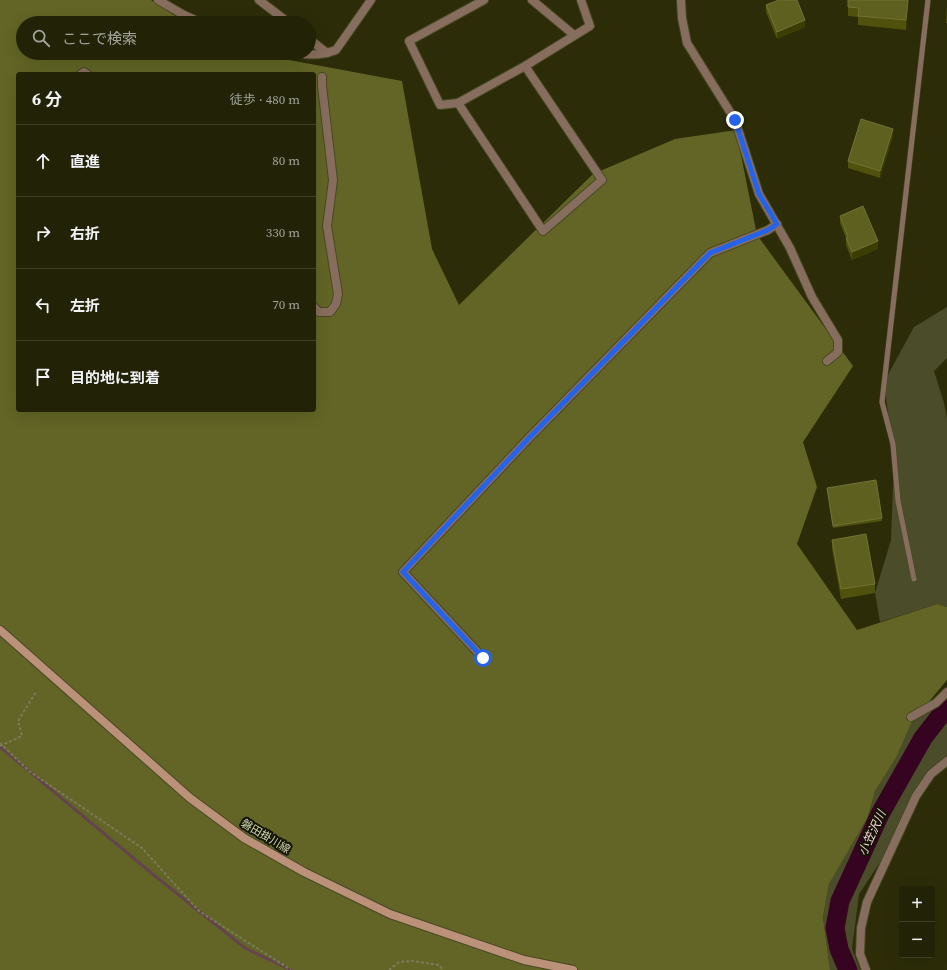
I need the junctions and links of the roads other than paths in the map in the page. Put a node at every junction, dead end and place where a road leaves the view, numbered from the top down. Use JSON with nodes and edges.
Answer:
{"nodes":[{"id":1,"x":158,"y":0,"type":"edge"},
{"id":2,"x":259,"y":0,"type":"edge"},
{"id":3,"x":371,"y":0,"type":"edge"},
{"id":4,"x":484,"y":0,"type":"edge"},
{"id":5,"x":532,"y":0,"type":"edge"},
{"id":6,"x":581,"y":0,"type":"edge"},
{"id":7,"x":681,"y":0,"type":"edge"},
{"id":8,"x":928,"y":0,"type":"edge"},
{"id":9,"x":186,"y":16,"type":"edge"},
{"id":10,"x":279,"y":16,"type":"edge"},
{"id":11,"x":574,"y":35,"type":"junction"},
{"id":12,"x":316,"y":44,"type":"edge"},
{"id":13,"x":327,"y":53,"type":"junction"},
{"id":14,"x":316,"y":54,"type":"edge"},
{"id":15,"x":525,"y":66,"type":"junction"},
{"id":16,"x":322,"y":77,"type":"dead end"},
{"id":17,"x":458,"y":103,"type":"junction"},
{"id":18,"x":777,"y":224,"type":"junction"},
{"id":19,"x":316,"y":309,"type":"edge"},
{"id":20,"x":828,"y":361,"type":"dead end"},
{"id":21,"x":914,"y":579,"type":"dead end"},
{"id":22,"x":0,"y":630,"type":"edge"},
{"id":23,"x":483,"y":658,"type":"dead end"},
{"id":24,"x":947,"y":692,"type":"edge"},
{"id":25,"x":911,"y":717,"type":"dead end"},
{"id":26,"x":947,"y":761,"type":"edge"},
{"id":27,"x":573,"y":970,"type":"edge"},
{"id":28,"x":866,"y":970,"type":"edge"}],
"edges":[{"from":1,"to":9,"type":"street"},
{"from":2,"to":10,"type":"street"},
{"from":3,"to":13,"type":"street"},
{"from":4,"to":17,"type":"street"},
{"from":5,"to":11,"type":"street"},
{"from":6,"to":11,"type":"street"},
{"from":7,"to":18,"type":"street"},
{"from":8,"to":21,"type":"lane"},
{"from":11,"to":15,"type":"street"},
{"from":12,"to":13,"type":"street"},
{"from":13,"to":14,"type":"street"},
{"from":15,"to":17,"type":"street"},
{"from":15,"to":17,"type":"street"},
{"from":16,"to":19,"type":"street"},
{"from":18,"to":20,"type":"street"},
{"from":18,"to":23,"type":"street"},
{"from":22,"to":27,"type":"main road","name":"磐田掛川線"},
{"from":24,"to":25,"type":"street"},
{"from":26,"to":28,"type":"street"}]}
